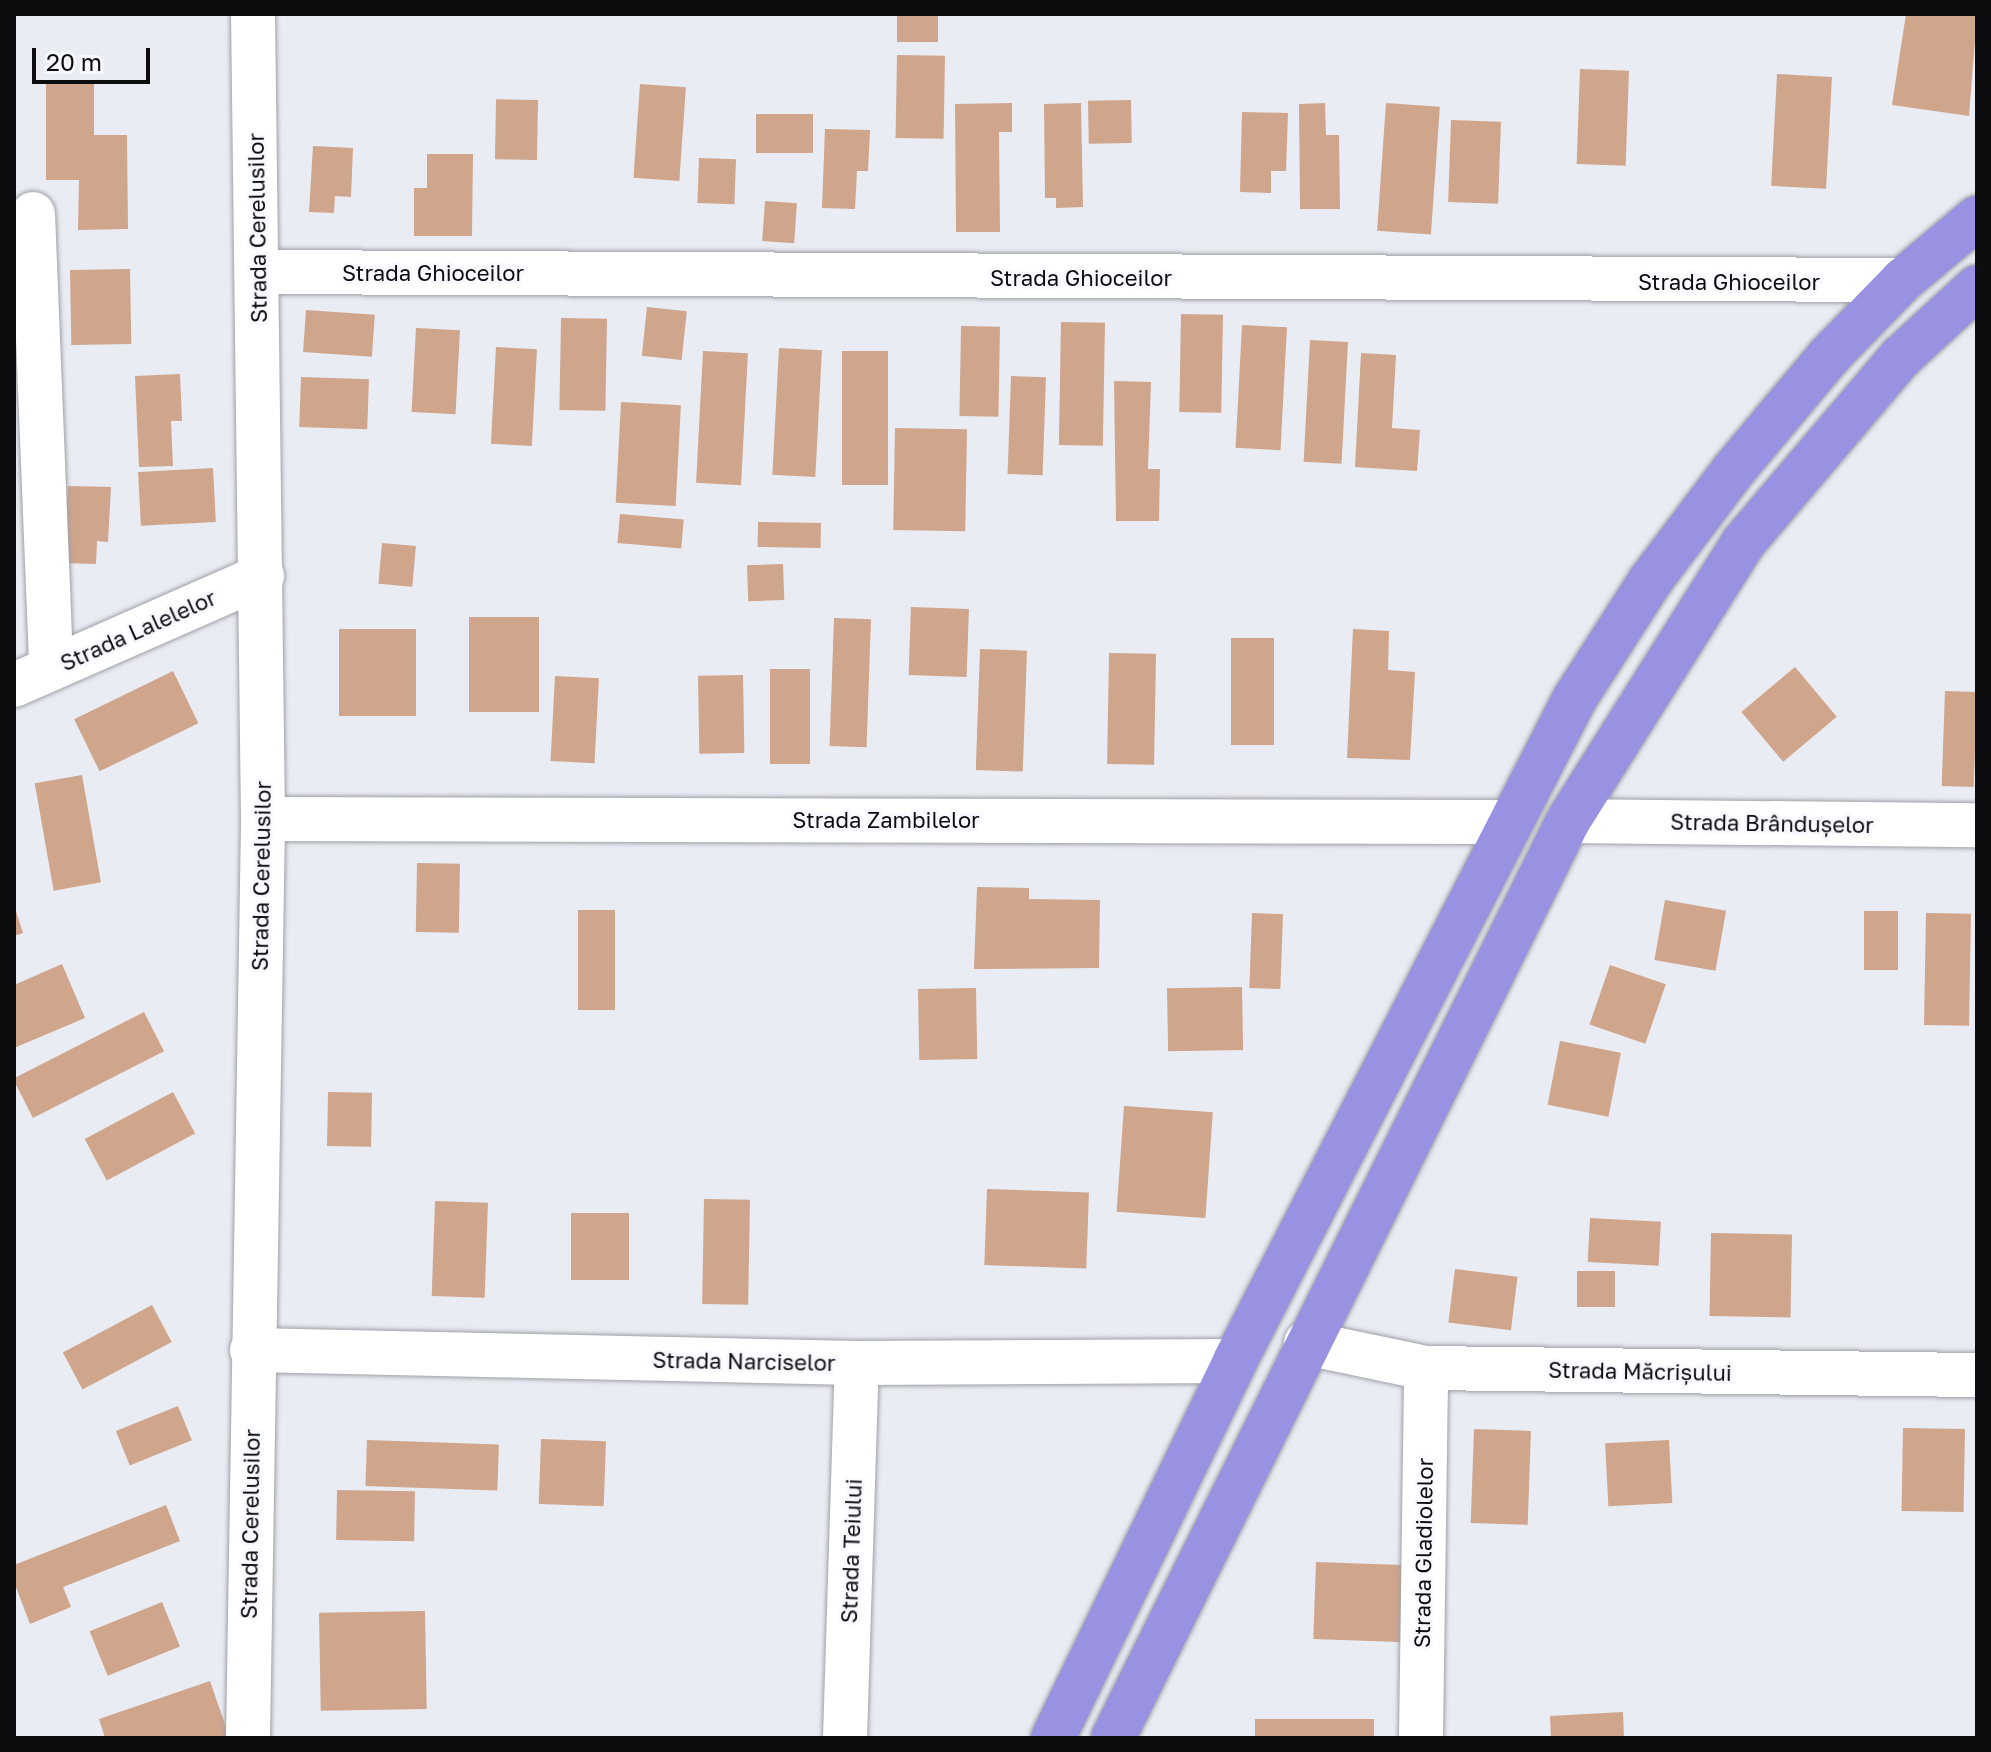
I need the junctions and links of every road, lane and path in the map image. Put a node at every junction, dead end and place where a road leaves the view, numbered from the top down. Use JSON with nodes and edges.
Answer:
{"nodes":[{"id":1,"x":253,"y":14,"type":"edge"},
{"id":2,"x":33,"y":214,"type":"dead end"},
{"id":3,"x":1977,"y":218,"type":"edge"},
{"id":4,"x":259,"y":272,"type":"junction"},
{"id":5,"x":1903,"y":280,"type":"junction"},
{"id":6,"x":1974,"y":293,"type":"edge"},
{"id":7,"x":262,"y":576,"type":"junction"},
{"id":8,"x":32,"y":677,"type":"edge"},
{"id":9,"x":263,"y":819,"type":"junction"},
{"id":10,"x":1568,"y":821,"type":"junction"},
{"id":11,"x":1508,"y":822,"type":"junction"},
{"id":12,"x":1977,"y":825,"type":"edge"},
{"id":13,"x":1306,"y":1343,"type":"junction"},
{"id":14,"x":252,"y":1350,"type":"junction"},
{"id":15,"x":1235,"y":1361,"type":"junction"},
{"id":16,"x":857,"y":1363,"type":"junction"},
{"id":17,"x":1426,"y":1368,"type":"junction"},
{"id":18,"x":1977,"y":1375,"type":"edge"},
{"id":19,"x":248,"y":1738,"type":"edge"},
{"id":20,"x":845,"y":1738,"type":"edge"},
{"id":21,"x":1053,"y":1738,"type":"edge"},
{"id":22,"x":1113,"y":1738,"type":"edge"},
{"id":23,"x":1421,"y":1738,"type":"edge"}],
"edges":[{"from":1,"to":4,"type":"street","name":"Strada Cerelusilor"},
{"from":2,"to":8,"type":"street"},
{"from":3,"to":5,"type":"highway"},
{"from":4,"to":5,"type":"street","name":"Strada Ghioceilor"},
{"from":4,"to":7,"type":"street","name":"Strada Cerelusilor"},
{"from":5,"to":11,"type":"highway"},
{"from":6,"to":10,"type":"highway"},
{"from":7,"to":8,"type":"street","name":"Strada Lalelelor"},
{"from":7,"to":9,"type":"street","name":"Strada Cerelusilor"},
{"from":9,"to":11,"type":"street","name":"Strada Zambilelor"},
{"from":9,"to":14,"type":"street","name":"Strada Cerelusilor"},
{"from":10,"to":12,"type":"street","name":"Strada Brândușelor"},
{"from":10,"to":13,"type":"highway"},
{"from":11,"to":15,"type":"highway"},
{"from":13,"to":17,"type":"street","name":"Strada Măcrișului"},
{"from":13,"to":22,"type":"highway"},
{"from":14,"to":16,"type":"street","name":"Strada Narciselor"},
{"from":14,"to":19,"type":"street","name":"Strada Cerelusilor"},
{"from":15,"to":16,"type":"street","name":"Strada Narciselor"},
{"from":15,"to":21,"type":"highway"},
{"from":16,"to":20,"type":"street","name":"Strada Teiului"},
{"from":17,"to":18,"type":"street","name":"Strada Măcrișului"},
{"from":17,"to":23,"type":"street","name":"Strada Gladiolelor"}]}
